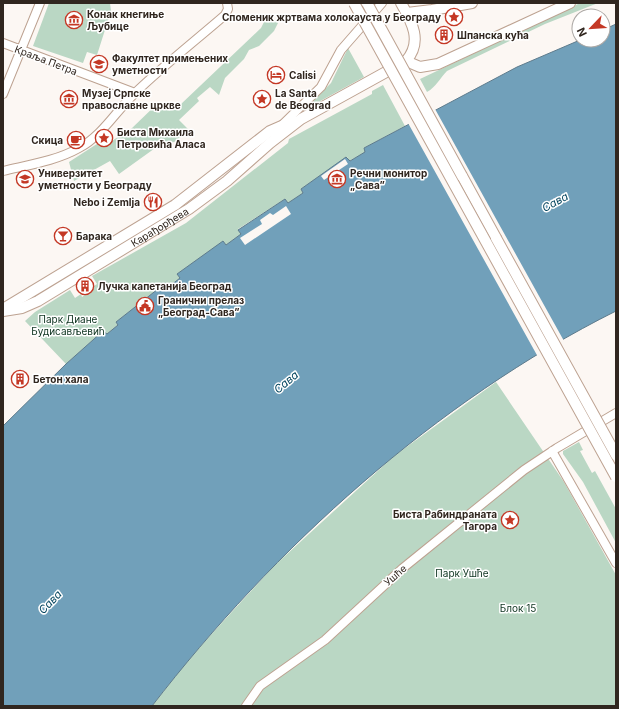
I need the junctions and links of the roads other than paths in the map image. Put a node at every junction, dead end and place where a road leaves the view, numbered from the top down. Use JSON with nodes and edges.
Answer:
{"nodes":[{"id":1,"x":40,"y":3,"type":"edge"},
{"id":2,"x":227,"y":3,"type":"edge"},
{"id":3,"x":354,"y":3,"type":"edge"},
{"id":4,"x":367,"y":3,"type":"edge"},
{"id":5,"x":401,"y":3,"type":"edge"},
{"id":6,"x":472,"y":3,"type":"edge"},
{"id":7,"x":570,"y":3,"type":"edge"},
{"id":8,"x":381,"y":4,"type":"edge"},
{"id":9,"x":407,"y":13,"type":"junction"},
{"id":10,"x":3,"y":43,"type":"edge"},
{"id":11,"x":22,"y":50,"type":"junction"},
{"id":12,"x":406,"y":61,"type":"junction"},
{"id":13,"x":135,"y":93,"type":"junction"},
{"id":14,"x":3,"y":94,"type":"edge"},
{"id":15,"x":301,"y":119,"type":"junction"},
{"id":16,"x":283,"y":124,"type":"junction"},
{"id":17,"x":3,"y":171,"type":"edge"},
{"id":18,"x":3,"y":310,"type":"edge"},
{"id":19,"x":616,"y":413,"type":"edge"},
{"id":20,"x":552,"y":451,"type":"junction"},
{"id":21,"x":616,"y":455,"type":"edge"},
{"id":22,"x":616,"y":477,"type":"edge"},
{"id":23,"x":616,"y":563,"type":"edge"},
{"id":24,"x":246,"y":706,"type":"edge"}],
"edges":[{"from":1,"to":11,"type":"street"},
{"from":2,"to":13,"type":"street"},
{"from":3,"to":22,"type":"main road","bridge":true},
{"from":4,"to":21,"type":"main road","bridge":true},
{"from":5,"to":9,"type":"main road"},
{"from":6,"to":9,"type":"main road"},
{"from":7,"to":12,"type":"main road"},
{"from":8,"to":16,"type":"street","name":"Карађорђева"},
{"from":9,"to":12,"type":"main road"},
{"from":10,"to":11,"type":"street","name":"Краља Петра"},
{"from":11,"to":13,"type":"street","name":"Краља Петра"},
{"from":11,"to":14,"type":"street"},
{"from":12,"to":15,"type":"main road","name":"Карађорђева"},
{"from":13,"to":17,"type":"street"},
{"from":15,"to":16,"type":"main road","name":"Карађорђева"},
{"from":15,"to":18,"type":"main road","name":"Карађорђева"},
{"from":16,"to":18,"type":"main road","name":"Карађорђева"},
{"from":19,"to":20,"type":"street","name":"Ушће"},
{"from":20,"to":23,"type":"street"},
{"from":20,"to":24,"type":"street","name":"Ушће"}]}
